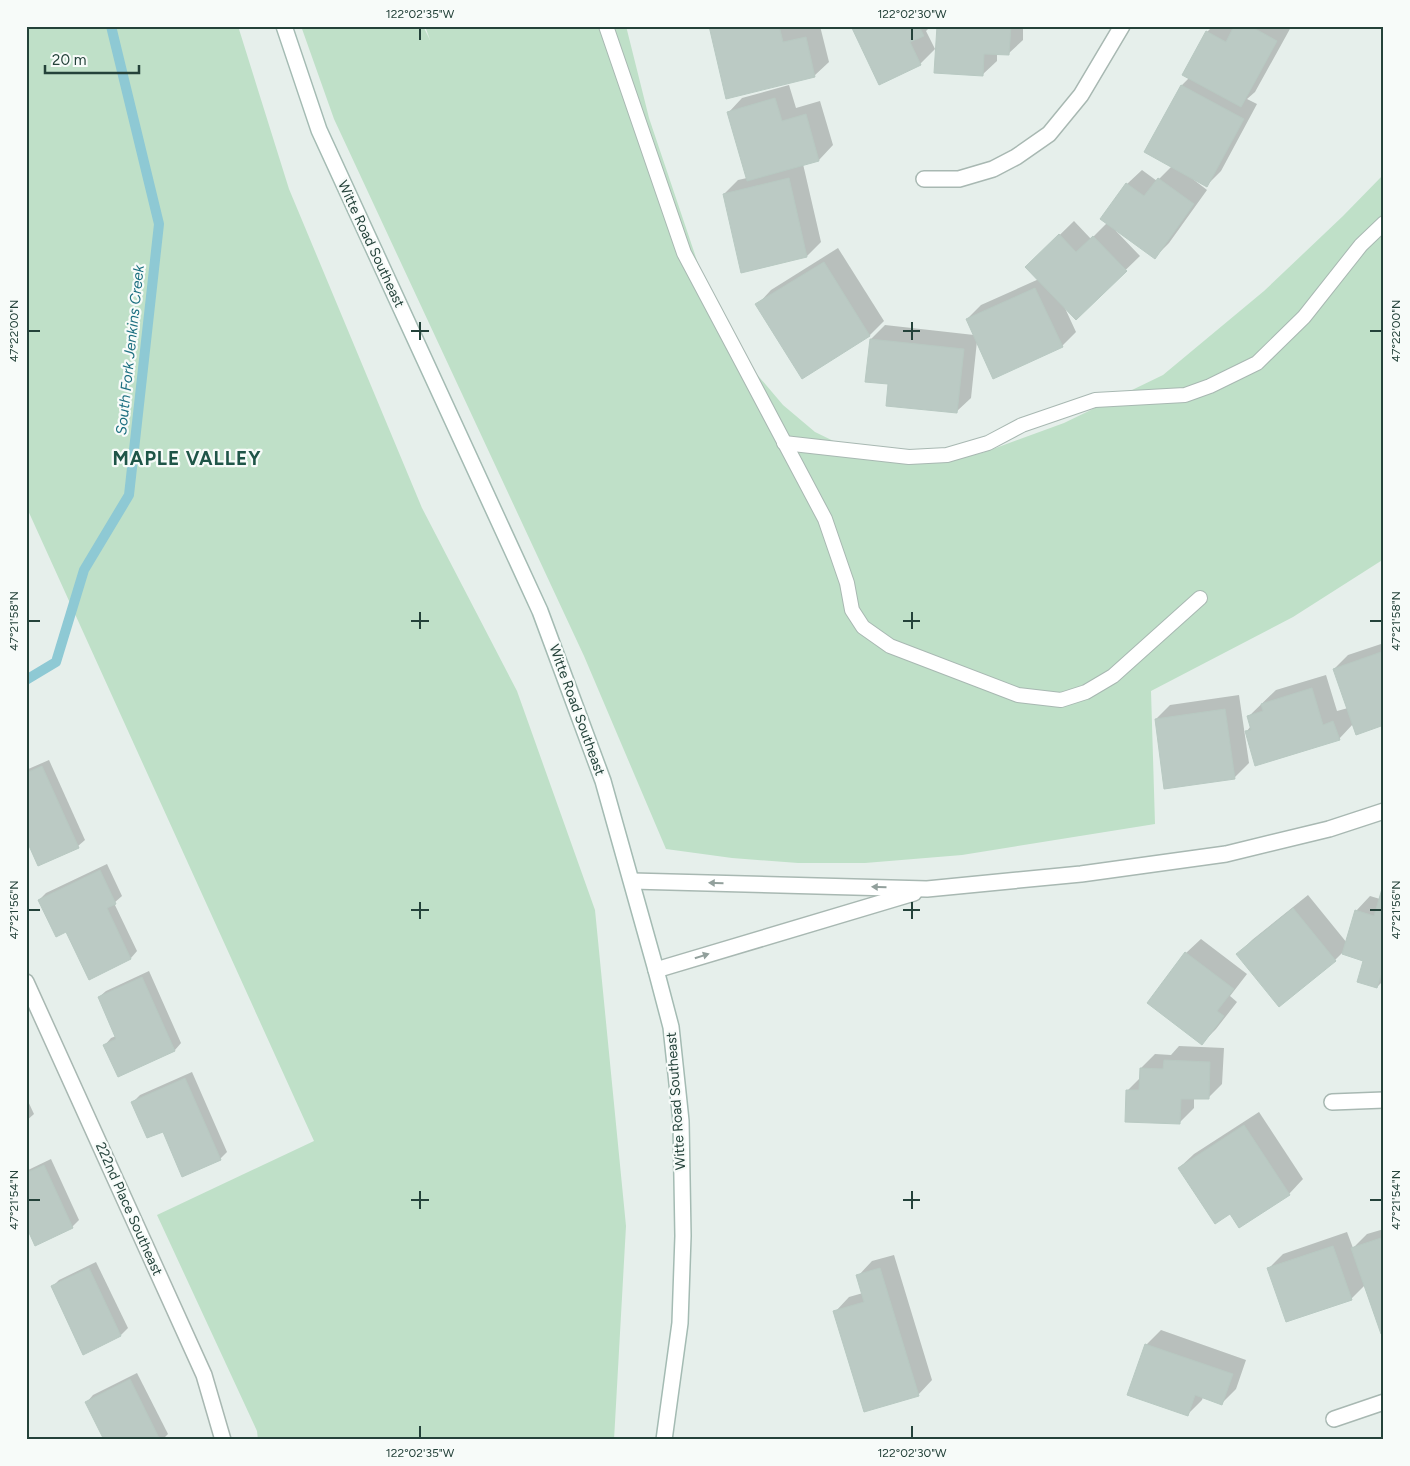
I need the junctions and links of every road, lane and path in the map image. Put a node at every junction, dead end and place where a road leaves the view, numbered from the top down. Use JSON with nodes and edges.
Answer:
{"nodes":[{"id":1,"x":284,"y":26,"type":"edge"},
{"id":2,"x":606,"y":26,"type":"edge"},
{"id":3,"x":1122,"y":26,"type":"edge"},
{"id":4,"x":924,"y":179,"type":"dead end"},
{"id":5,"x":1384,"y":223,"type":"edge"},
{"id":6,"x":784,"y":443,"type":"junction"},
{"id":7,"x":1200,"y":598,"type":"dead end"},
{"id":8,"x":1384,"y":811,"type":"edge"},
{"id":9,"x":632,"y":881,"type":"junction"},
{"id":10,"x":927,"y":889,"type":"junction"},
{"id":11,"x":656,"y":970,"type":"junction"},
{"id":12,"x":26,"y":982,"type":"edge"},
{"id":13,"x":1384,"y":1100,"type":"edge"},
{"id":14,"x":1332,"y":1102,"type":"dead end"},
{"id":15,"x":1384,"y":1402,"type":"edge"},
{"id":16,"x":1334,"y":1419,"type":"dead end"},
{"id":17,"x":223,"y":1440,"type":"edge"},
{"id":18,"x":664,"y":1440,"type":"edge"}],
"edges":[{"from":1,"to":9,"type":"street","name":"Witte Road Southeast"},
{"from":2,"to":6,"type":"lane"},
{"from":3,"to":4,"type":"street"},
{"from":5,"to":6,"type":"lane"},
{"from":6,"to":7,"type":"lane"},
{"from":8,"to":10,"type":"street"},
{"from":10,"to":9,"type":"street","one_way":true},
{"from":9,"to":11,"type":"street","name":"Witte Road Southeast"},
{"from":11,"to":10,"type":"street","one_way":true},
{"from":11,"to":18,"type":"street","name":"Witte Road Southeast"},
{"from":12,"to":17,"type":"street","name":"222nd Place Southeast"},
{"from":13,"to":14,"type":"street"},
{"from":15,"to":16,"type":"street"}]}
